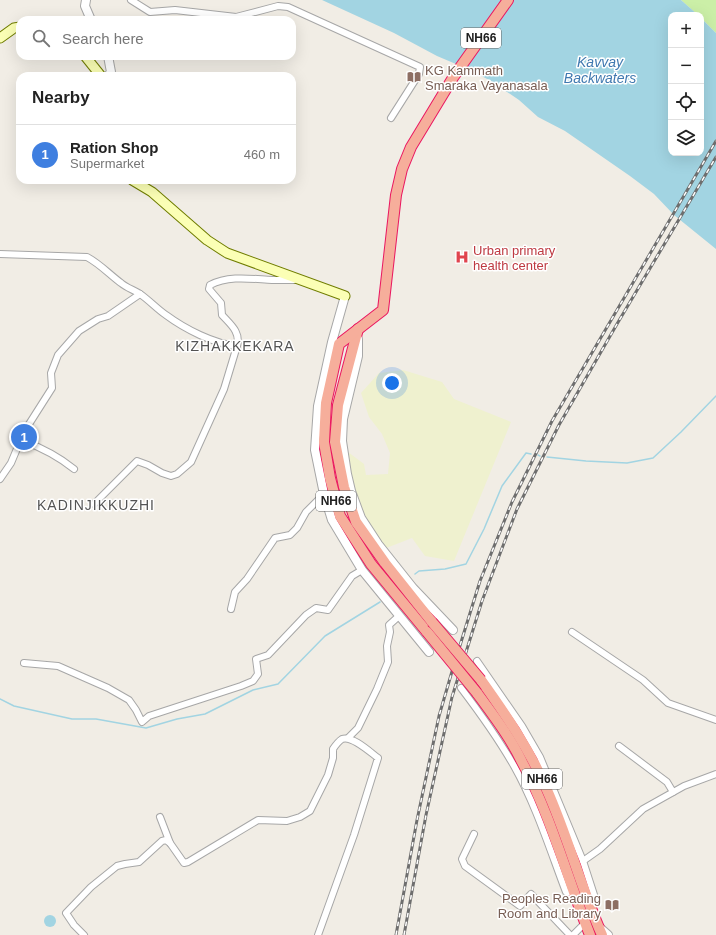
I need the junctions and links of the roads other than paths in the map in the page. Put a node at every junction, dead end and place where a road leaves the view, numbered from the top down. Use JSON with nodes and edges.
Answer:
{"nodes":[{"id":1,"x":86,"y":0,"type":"edge"},
{"id":2,"x":131,"y":0,"type":"edge"},
{"id":3,"x":508,"y":0,"type":"edge"},
{"id":4,"x":89,"y":16,"type":"edge"},
{"id":5,"x":227,"y":16,"type":"edge"},
{"id":6,"x":240,"y":16,"type":"edge"},
{"id":7,"x":16,"y":28,"type":"edge"},
{"id":8,"x":0,"y":38,"type":"edge"},
{"id":9,"x":88,"y":60,"type":"edge"},
{"id":10,"x":109,"y":60,"type":"edge"},
{"id":11,"x":98,"y":72,"type":"edge"},
{"id":12,"x":111,"y":72,"type":"edge"},
{"id":13,"x":391,"y":118,"type":"dead end"},
{"id":14,"x":139,"y":184,"type":"edge"},
{"id":15,"x":0,"y":254,"type":"edge"},
{"id":16,"x":298,"y":280,"type":"junction"},
{"id":17,"x":140,"y":294,"type":"junction"},
{"id":18,"x":345,"y":296,"type":"joint"},
{"id":19,"x":358,"y":329,"type":"junction"},
{"id":20,"x":236,"y":346,"type":"junction"},
{"id":21,"x":21,"y":440,"type":"junction"},
{"id":22,"x":74,"y":469,"type":"dead end"},
{"id":23,"x":0,"y":479,"type":"edge"},
{"id":24,"x":324,"y":494,"type":"junction"},
{"id":25,"x":94,"y":504,"type":"dead end"},
{"id":26,"x":362,"y":570,"type":"junction"},
{"id":27,"x":231,"y":609,"type":"dead end"},
{"id":28,"x":399,"y":616,"type":"junction"},
{"id":29,"x":453,"y":630,"type":"dead end"},
{"id":30,"x":572,"y":632,"type":"dead end"},
{"id":31,"x":429,"y":652,"type":"dead end"},
{"id":32,"x":477,"y":661,"type":"dead end"},
{"id":33,"x":24,"y":663,"type":"dead end"},
{"id":34,"x":461,"y":688,"type":"dead end"},
{"id":35,"x":716,"y":720,"type":"edge"},
{"id":36,"x":351,"y":738,"type":"junction"},
{"id":37,"x":619,"y":746,"type":"dead end"},
{"id":38,"x":716,"y":774,"type":"edge"},
{"id":39,"x":673,"y":792,"type":"junction"},
{"id":40,"x":160,"y":817,"type":"dead end"},
{"id":41,"x":474,"y":834,"type":"dead end"},
{"id":42,"x":170,"y":843,"type":"junction"},
{"id":43,"x":583,"y":861,"type":"junction"},
{"id":44,"x":573,"y":893,"type":"junction"},
{"id":45,"x":591,"y":909,"type":"junction"},
{"id":46,"x":587,"y":931,"type":"edge"},
{"id":47,"x":601,"y":931,"type":"edge"},
{"id":48,"x":84,"y":935,"type":"edge"},
{"id":49,"x":318,"y":935,"type":"edge"},
{"id":50,"x":571,"y":935,"type":"edge"},
{"id":51,"x":608,"y":935,"type":"edge"}],
"edges":[{"from":1,"to":4,"type":"street"},
{"from":2,"to":5,"type":"street"},
{"from":3,"to":19,"type":"highway","number":"NH66"},
{"from":6,"to":13,"type":"street"},
{"from":7,"to":8,"type":"main road"},
{"from":9,"to":11,"type":"main road"},
{"from":10,"to":12,"type":"street"},
{"from":14,"to":16,"type":"main road"},
{"from":15,"to":17,"type":"street"},
{"from":16,"to":18,"type":"main road"},
{"from":16,"to":20,"type":"street"},
{"from":17,"to":20,"type":"street"},
{"from":17,"to":21,"type":"street"},
{"from":18,"to":24,"type":"street"},
{"from":19,"to":29,"type":"street"},
{"from":19,"to":44,"type":"highway","number":"NH66","bridge":true},
{"from":19,"to":45,"type":"highway","number":"NH66","bridge":true},
{"from":20,"to":25,"type":"street"},
{"from":21,"to":22,"type":"street"},
{"from":21,"to":23,"type":"street"},
{"from":24,"to":26,"type":"street"},
{"from":24,"to":27,"type":"street"},
{"from":26,"to":28,"type":"street"},
{"from":26,"to":33,"type":"street"},
{"from":28,"to":31,"type":"street"},
{"from":28,"to":36,"type":"street"},
{"from":30,"to":35,"type":"street"},
{"from":32,"to":43,"type":"street"},
{"from":34,"to":44,"type":"street"},
{"from":36,"to":42,"type":"street"},
{"from":36,"to":49,"type":"street"},
{"from":37,"to":39,"type":"street"},
{"from":38,"to":39,"type":"street"},
{"from":39,"to":43,"type":"street"},
{"from":40,"to":42,"type":"street"},
{"from":41,"to":50,"type":"street"},
{"from":42,"to":48,"type":"street"},
{"from":43,"to":45,"type":"street"},
{"from":44,"to":45,"type":"highway","number":"NH66"},
{"from":44,"to":46,"type":"highway","number":"NH66"},
{"from":45,"to":47,"type":"highway","number":"NH66"},
{"from":46,"to":50,"type":"street"},
{"from":47,"to":51,"type":"street"}]}
